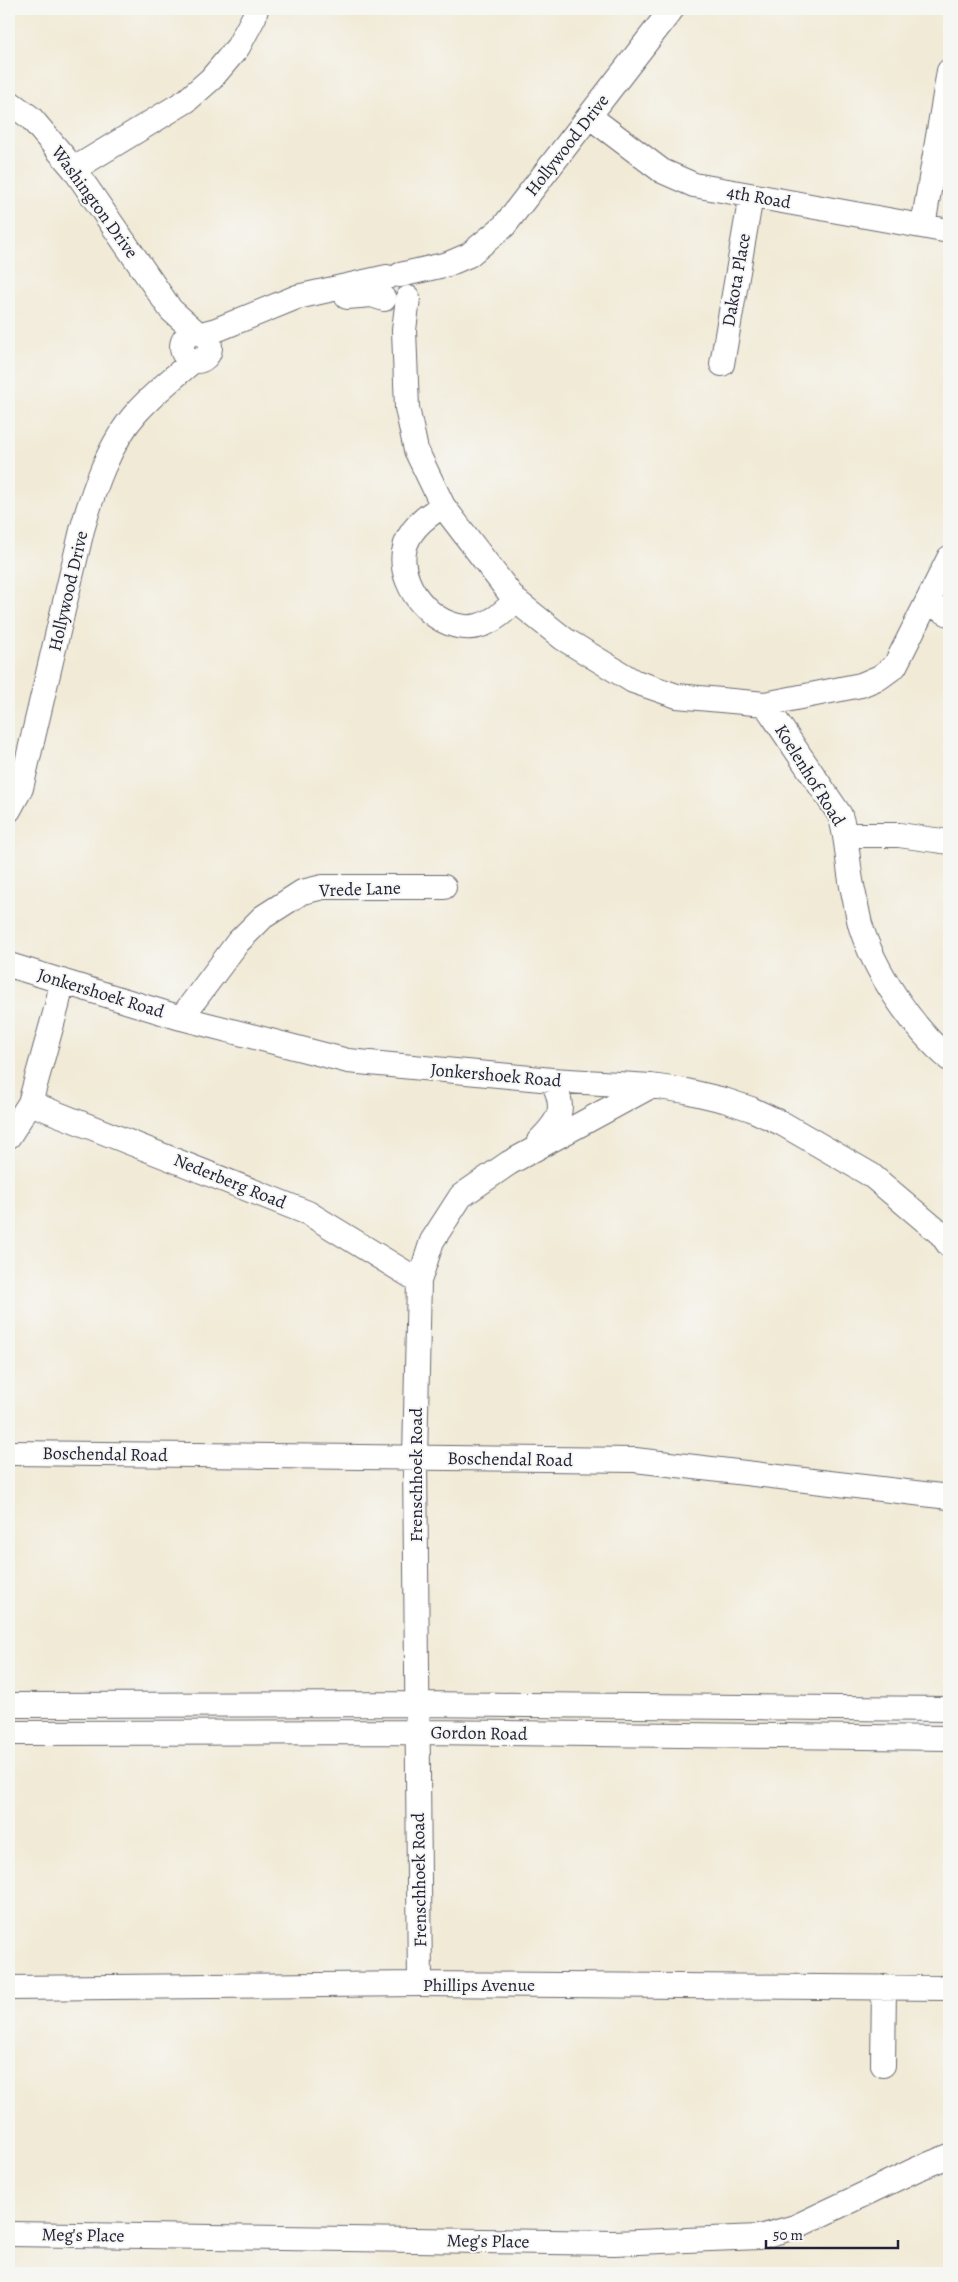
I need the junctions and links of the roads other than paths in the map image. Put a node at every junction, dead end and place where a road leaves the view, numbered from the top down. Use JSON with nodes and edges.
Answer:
{"nodes":[{"id":1,"x":256,"y":9,"type":"edge"},
{"id":2,"x":672,"y":9,"type":"edge"},
{"id":3,"x":949,"y":71,"type":"edge"},
{"id":4,"x":9,"y":102,"type":"edge"},
{"id":5,"x":589,"y":116,"type":"junction"},
{"id":6,"x":74,"y":169,"type":"junction"},
{"id":7,"x":751,"y":196,"type":"junction"},
{"id":8,"x":923,"y":226,"type":"junction"},
{"id":9,"x":949,"y":231,"type":"edge"},
{"id":10,"x":397,"y":291,"type":"junction"},
{"id":11,"x":194,"y":345,"type":"junction"},
{"id":12,"x":722,"y":364,"type":"dead end"},
{"id":13,"x":443,"y":506,"type":"junction"},
{"id":14,"x":949,"y":558,"type":"edge"},
{"id":15,"x":515,"y":600,"type":"junction"},
{"id":16,"x":928,"y":603,"type":"junction"},
{"id":17,"x":949,"y":614,"type":"edge"},
{"id":18,"x":765,"y":704,"type":"junction"},
{"id":19,"x":9,"y":810,"type":"edge"},
{"id":20,"x":846,"y":835,"type":"junction"},
{"id":21,"x":949,"y":842,"type":"edge"},
{"id":22,"x":444,"y":888,"type":"dead end"},
{"id":23,"x":9,"y":965,"type":"edge"},
{"id":24,"x":62,"y":981,"type":"junction"},
{"id":25,"x":181,"y":1018,"type":"junction"},
{"id":26,"x":949,"y":1059,"type":"edge"},
{"id":27,"x":552,"y":1080,"type":"junction"},
{"id":28,"x":651,"y":1086,"type":"junction"},
{"id":29,"x":30,"y":1103,"type":"junction"},
{"id":30,"x":9,"y":1136,"type":"edge"},
{"id":31,"x":528,"y":1154,"type":"junction"},
{"id":32,"x":949,"y":1245,"type":"edge"},
{"id":33,"x":419,"y":1281,"type":"junction"},
{"id":34,"x":9,"y":1453,"type":"edge"},
{"id":35,"x":415,"y":1458,"type":"junction"},
{"id":36,"x":949,"y":1497,"type":"edge"},
{"id":37,"x":418,"y":1704,"type":"junction"},
{"id":38,"x":9,"y":1705,"type":"edge"},
{"id":39,"x":949,"y":1710,"type":"edge"},
{"id":40,"x":418,"y":1732,"type":"junction"},
{"id":41,"x":9,"y":1733,"type":"edge"},
{"id":42,"x":949,"y":1738,"type":"edge"},
{"id":43,"x":420,"y":1984,"type":"junction"},
{"id":44,"x":884,"y":1987,"type":"junction"},
{"id":45,"x":9,"y":1988,"type":"edge"},
{"id":46,"x":949,"y":1988,"type":"edge"},
{"id":47,"x":883,"y":2065,"type":"dead end"},
{"id":48,"x":949,"y":2156,"type":"edge"},
{"id":49,"x":9,"y":2234,"type":"edge"}],
"edges":[{"from":1,"to":6,"type":"street"},
{"from":2,"to":5,"type":"street","name":"Hollywood Drive"},
{"from":3,"to":8,"type":"street"},
{"from":4,"to":6,"type":"street","name":"Washington Drive"},
{"from":5,"to":7,"type":"street","name":"4th Road"},
{"from":5,"to":10,"type":"street","name":"Hollywood Drive"},
{"from":6,"to":11,"type":"street","name":"Washington Drive"},
{"from":7,"to":8,"type":"street","name":"4th Road"},
{"from":7,"to":12,"type":"street","name":"Dakota Place"},
{"from":8,"to":9,"type":"street","name":"4th Road"},
{"from":10,"to":11,"type":"street","name":"Hollywood Drive"},
{"from":10,"to":13,"type":"street"},
{"from":11,"to":19,"type":"street","name":"Hollywood Drive"},
{"from":13,"to":15,"type":"street"},
{"from":13,"to":15,"type":"street"},
{"from":14,"to":16,"type":"street"},
{"from":15,"to":18,"type":"street"},
{"from":16,"to":17,"type":"street"},
{"from":16,"to":18,"type":"street"},
{"from":18,"to":20,"type":"street","name":"Koelenhof Road"},
{"from":20,"to":21,"type":"street"},
{"from":20,"to":26,"type":"street","name":"Koelenhof Road"},
{"from":22,"to":25,"type":"street","name":"Vrede Lane"},
{"from":23,"to":24,"type":"street","name":"Jonkershoek Road"},
{"from":24,"to":25,"type":"street","name":"Jonkershoek Road"},
{"from":24,"to":29,"type":"street"},
{"from":25,"to":27,"type":"street","name":"Jonkershoek Road"},
{"from":27,"to":28,"type":"street","name":"Jonkershoek Road"},
{"from":27,"to":31,"type":"street"},
{"from":28,"to":31,"type":"street","name":"Frenschhoek Road"},
{"from":28,"to":32,"type":"street","name":"Jonkershoek Road"},
{"from":29,"to":30,"type":"street"},
{"from":29,"to":33,"type":"street","name":"Nederberg Road"},
{"from":31,"to":33,"type":"street","name":"Frenschhoek Road"},
{"from":33,"to":35,"type":"street","name":"Frenschhoek Road"},
{"from":34,"to":35,"type":"street","name":"Boschendal Road"},
{"from":35,"to":36,"type":"street","name":"Boschendal Road"},
{"from":35,"to":37,"type":"street","name":"Frenschhoek Road"},
{"from":37,"to":38,"type":"street","name":"Gordon Road"},
{"from":37,"to":39,"type":"street","name":"Gordon Road"},
{"from":37,"to":40,"type":"street","name":"Frenschhoek Road"},
{"from":40,"to":41,"type":"street","name":"Gordon Road"},
{"from":40,"to":42,"type":"street","name":"Gordon Road"},
{"from":40,"to":43,"type":"street","name":"Frenschhoek Road"},
{"from":43,"to":44,"type":"street","name":"Phillips Avenue"},
{"from":43,"to":45,"type":"street","name":"Phillips Avenue"},
{"from":44,"to":46,"type":"street","name":"Phillips Avenue"},
{"from":44,"to":47,"type":"street"},
{"from":48,"to":49,"type":"street","name":"Meg's Place"}]}
